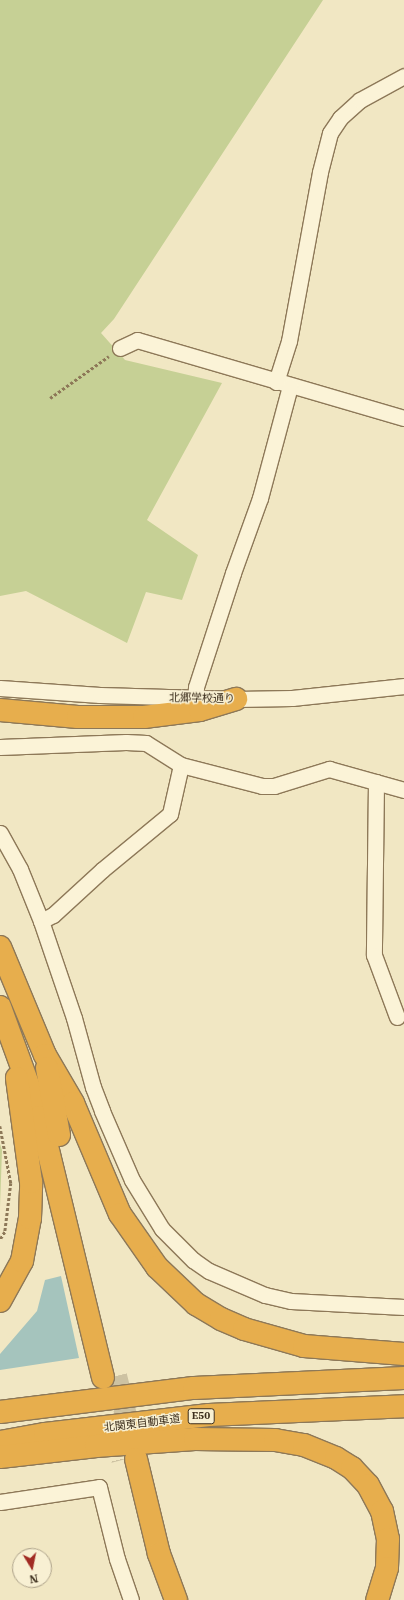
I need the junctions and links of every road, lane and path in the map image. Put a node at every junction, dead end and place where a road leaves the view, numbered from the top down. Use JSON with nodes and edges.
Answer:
{"nodes":[{"id":1,"x":404,"y":76,"type":"edge"},
{"id":2,"x":120,"y":348,"type":"joint"},
{"id":3,"x":283,"y":384,"type":"junction"},
{"id":4,"x":50,"y":398,"type":"dead end"},
{"id":5,"x":404,"y":418,"type":"edge"},
{"id":6,"x":404,"y":686,"type":"edge"},
{"id":7,"x":0,"y":688,"type":"edge"},
{"id":8,"x":195,"y":699,"type":"junction"},
{"id":9,"x":236,"y":699,"type":"junction"},
{"id":10,"x":0,"y":710,"type":"edge"},
{"id":11,"x":0,"y":747,"type":"edge"},
{"id":12,"x":181,"y":765,"type":"junction"},
{"id":13,"x":376,"y":782,"type":"junction"},
{"id":14,"x":404,"y":790,"type":"edge"},
{"id":15,"x":0,"y":833,"type":"edge"},
{"id":16,"x":41,"y":921,"type":"junction"},
{"id":17,"x":0,"y":947,"type":"edge"},
{"id":18,"x":0,"y":1007,"type":"edge"},
{"id":19,"x":397,"y":1018,"type":"dead end"},
{"id":20,"x":14,"y":1043,"type":"junction"},
{"id":21,"x":45,"y":1055,"type":"junction"},
{"id":22,"x":0,"y":1126,"type":"edge"},
{"id":23,"x":0,"y":1240,"type":"edge"},
{"id":24,"x":0,"y":1301,"type":"edge"},
{"id":25,"x":404,"y":1308,"type":"edge"},
{"id":26,"x":404,"y":1354,"type":"edge"},
{"id":27,"x":404,"y":1378,"type":"edge"},
{"id":28,"x":404,"y":1406,"type":"edge"},
{"id":29,"x":0,"y":1412,"type":"edge"},
{"id":30,"x":0,"y":1442,"type":"edge"},
{"id":31,"x":0,"y":1457,"type":"edge"},
{"id":32,"x":0,"y":1502,"type":"edge"},
{"id":33,"x":130,"y":1600,"type":"edge"},
{"id":34,"x":161,"y":1600,"type":"edge"},
{"id":35,"x":176,"y":1600,"type":"edge"},
{"id":36,"x":377,"y":1600,"type":"edge"}],
"edges":[{"from":1,"to":3,"type":"street"},
{"from":2,"to":3,"type":"street"},
{"from":2,"to":4,"type":"path"},
{"from":3,"to":5,"type":"street"},
{"from":3,"to":8,"type":"street"},
{"from":6,"to":9,"type":"street","name":"北郷学校通り"},
{"from":7,"to":8,"type":"street","name":"北郷学校通り"},
{"from":8,"to":9,"type":"street","name":"北郷学校通り"},
{"from":9,"to":10,"type":"highway"},
{"from":11,"to":12,"type":"street"},
{"from":12,"to":13,"type":"street"},
{"from":12,"to":16,"type":"street"},
{"from":13,"to":14,"type":"street"},
{"from":13,"to":19,"type":"street"},
{"from":15,"to":16,"type":"street"},
{"from":16,"to":25,"type":"street"},
{"from":17,"to":21,"type":"highway"},
{"from":18,"to":20,"type":"highway"},
{"from":20,"to":21,"type":"highway"},
{"from":20,"to":24,"type":"highway"},
{"from":21,"to":26,"type":"highway"},
{"from":22,"to":23,"type":"path"},
{"from":27,"to":29,"type":"highway"},
{"from":28,"to":30,"type":"highway","name":"北関東自動車道","number":"E50"},
{"from":31,"to":36,"type":"highway"},
{"from":32,"to":33,"type":"street"},
{"from":34,"to":35,"type":"highway"}]}
